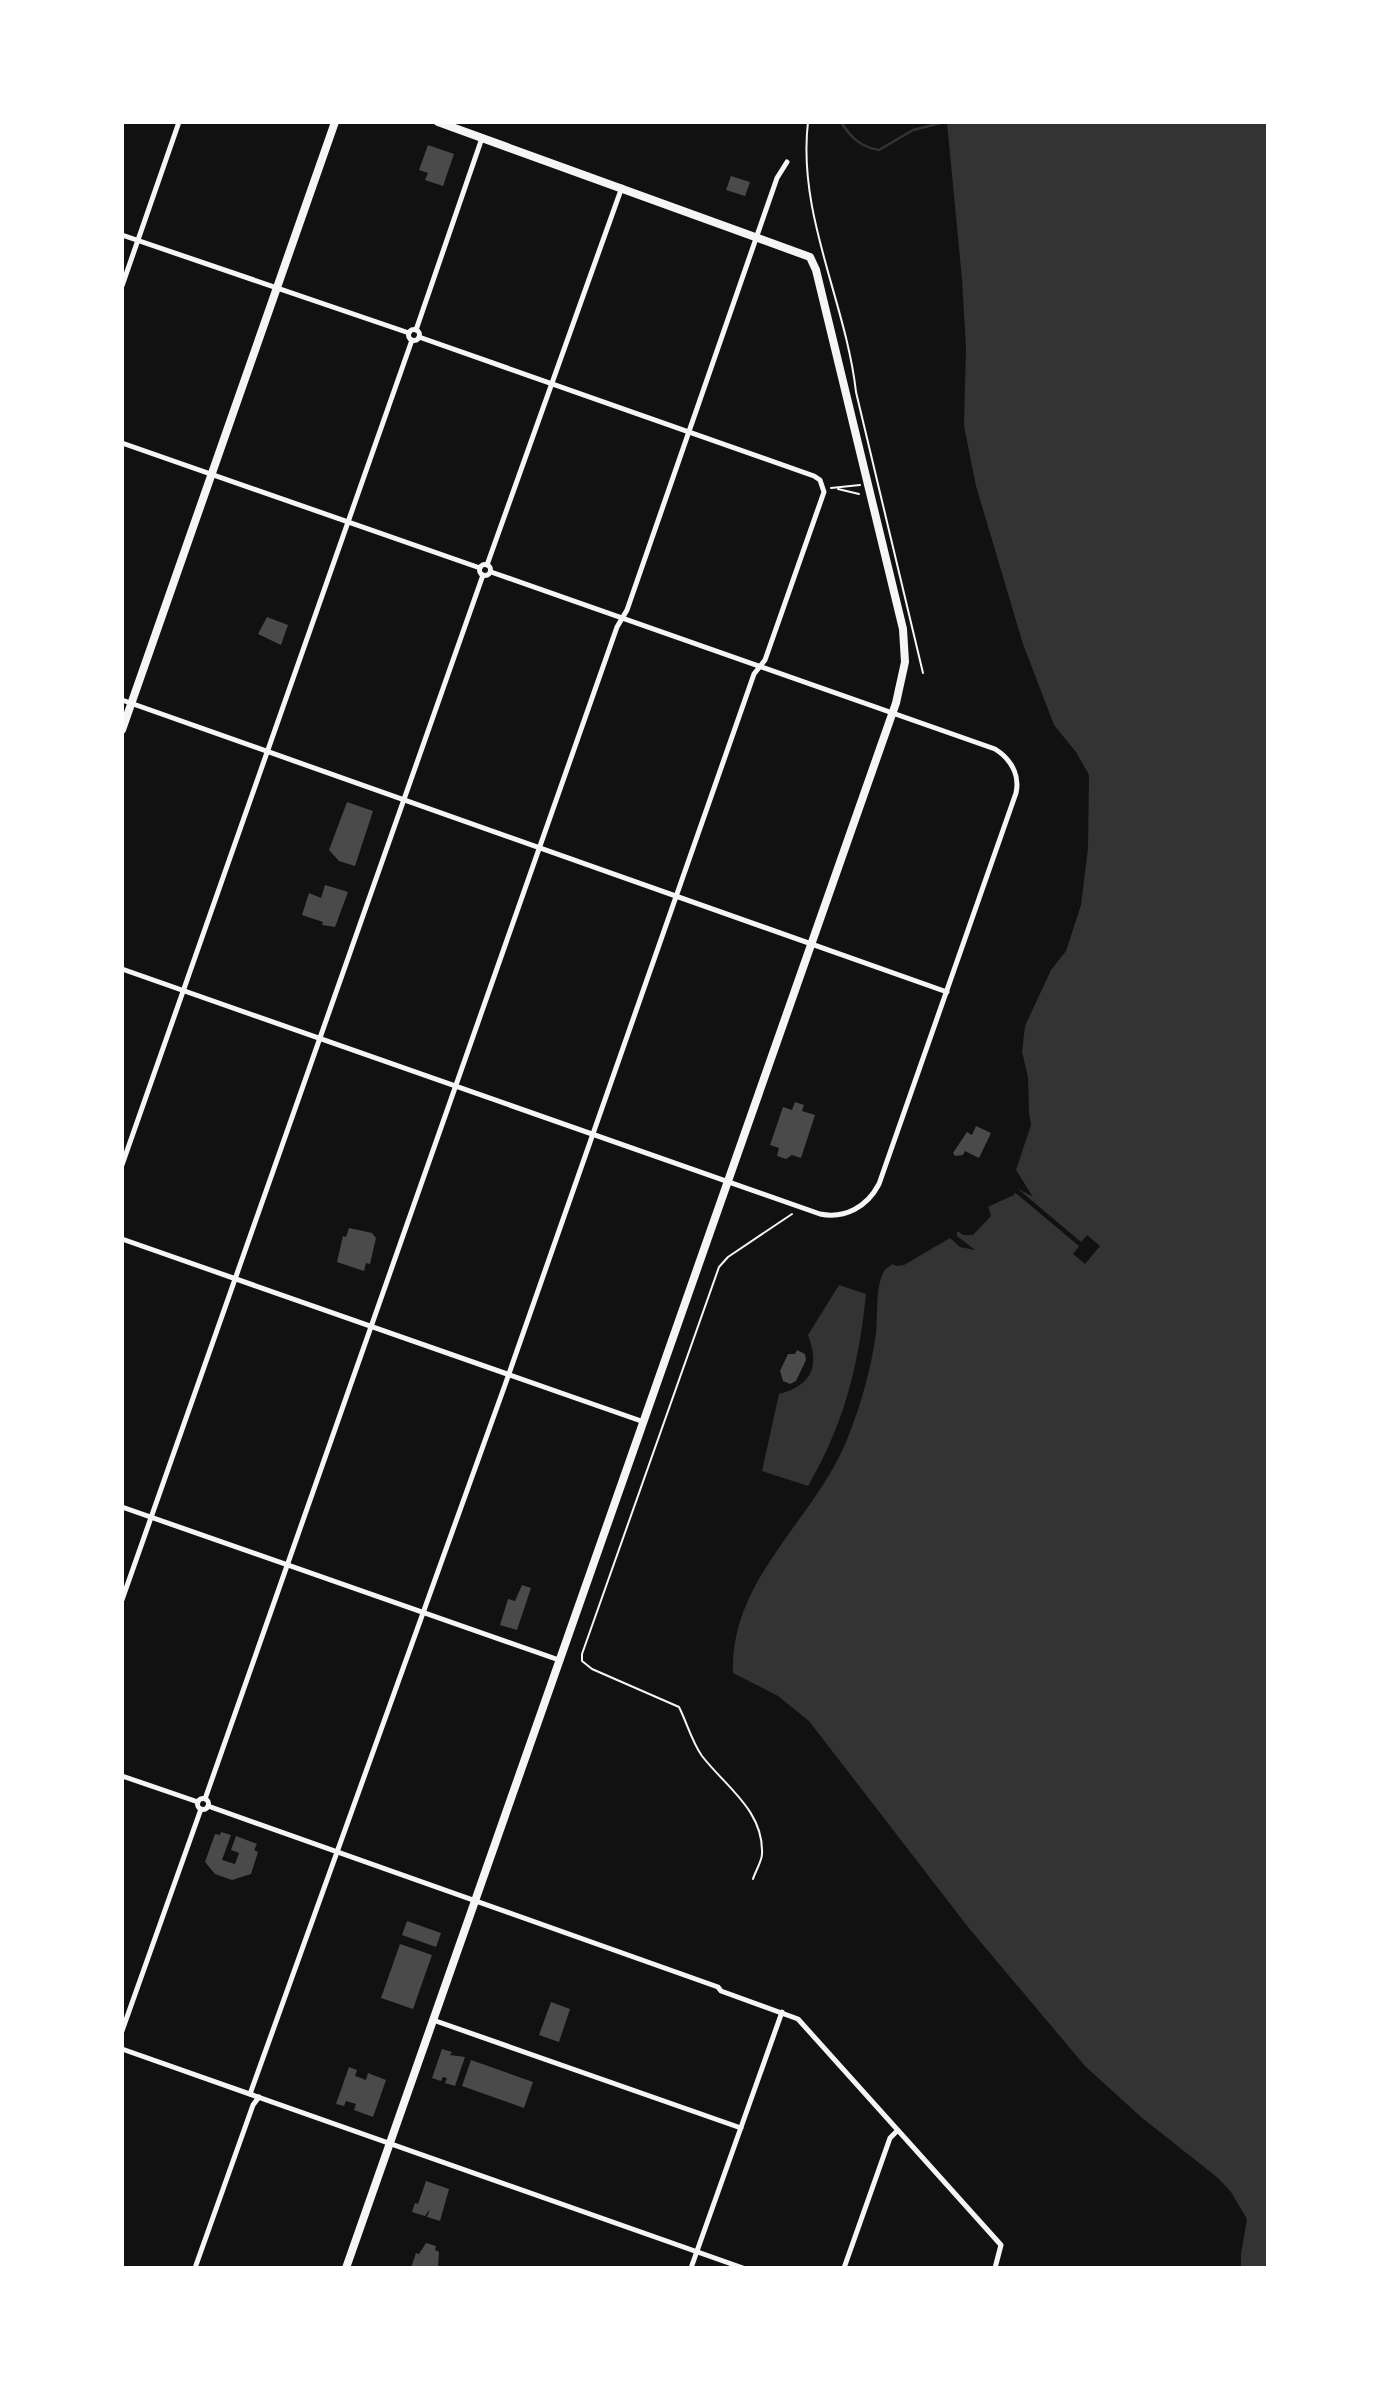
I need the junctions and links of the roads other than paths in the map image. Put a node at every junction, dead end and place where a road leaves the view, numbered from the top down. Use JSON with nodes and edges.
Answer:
{"nodes":[{"id":1,"x":179,"y":122,"type":"edge"},
{"id":2,"x":335,"y":122,"type":"edge"},
{"id":3,"x":438,"y":122,"type":"edge"},
{"id":4,"x":482,"y":138,"type":"junction"},
{"id":5,"x":786,"y":162,"type":"dead end"},
{"id":6,"x":621,"y":187,"type":"junction"},
{"id":7,"x":122,"y":235,"type":"edge"},
{"id":8,"x":758,"y":236,"type":"junction"},
{"id":9,"x":138,"y":240,"type":"junction"},
{"id":10,"x":122,"y":286,"type":"edge"},
{"id":11,"x":277,"y":288,"type":"junction"},
{"id":12,"x":416,"y":330,"type":"junction"},
{"id":13,"x":409,"y":333,"type":"junction"},
{"id":14,"x":419,"y":337,"type":"junction"},
{"id":15,"x":412,"y":340,"type":"junction"},
{"id":16,"x":551,"y":383,"type":"junction"},
{"id":17,"x":690,"y":432,"type":"junction"},
{"id":18,"x":122,"y":443,"type":"edge"},
{"id":19,"x":212,"y":474,"type":"junction"},
{"id":20,"x":348,"y":522,"type":"junction"},
{"id":21,"x":487,"y":565,"type":"junction"},
{"id":22,"x":480,"y":568,"type":"junction"},
{"id":23,"x":491,"y":572,"type":"junction"},
{"id":24,"x":483,"y":575,"type":"junction"},
{"id":25,"x":623,"y":618,"type":"junction"},
{"id":26,"x":759,"y":667,"type":"junction"},
{"id":27,"x":127,"y":702,"type":"edge"},
{"id":28,"x":892,"y":713,"type":"junction"},
{"id":29,"x":122,"y":730,"type":"edge"},
{"id":30,"x":268,"y":751,"type":"junction"},
{"id":31,"x":405,"y":800,"type":"junction"},
{"id":32,"x":539,"y":847,"type":"junction"},
{"id":33,"x":676,"y":895,"type":"junction"},
{"id":34,"x":811,"y":944,"type":"junction"},
{"id":35,"x":122,"y":969,"type":"edge"},
{"id":36,"x":183,"y":990,"type":"junction"},
{"id":37,"x":947,"y":992,"type":"junction"},
{"id":38,"x":319,"y":1038,"type":"junction"},
{"id":39,"x":455,"y":1086,"type":"junction"},
{"id":40,"x":592,"y":1134,"type":"junction"},
{"id":41,"x":122,"y":1164,"type":"edge"},
{"id":42,"x":727,"y":1182,"type":"junction"},
{"id":43,"x":122,"y":1239,"type":"edge"},
{"id":44,"x":236,"y":1279,"type":"junction"},
{"id":45,"x":370,"y":1326,"type":"junction"},
{"id":46,"x":508,"y":1374,"type":"junction"},
{"id":47,"x":644,"y":1422,"type":"junction"},
{"id":48,"x":122,"y":1507,"type":"edge"},
{"id":49,"x":152,"y":1517,"type":"junction"},
{"id":50,"x":287,"y":1565,"type":"junction"},
{"id":51,"x":122,"y":1600,"type":"edge"},
{"id":52,"x":423,"y":1613,"type":"junction"},
{"id":53,"x":559,"y":1660,"type":"junction"},
{"id":54,"x":122,"y":1776,"type":"edge"},
{"id":55,"x":205,"y":1799,"type":"junction"},
{"id":56,"x":198,"y":1802,"type":"junction"},
{"id":57,"x":208,"y":1806,"type":"junction"},
{"id":58,"x":201,"y":1810,"type":"junction"},
{"id":59,"x":339,"y":1852,"type":"junction"},
{"id":60,"x":474,"y":1902,"type":"junction"},
{"id":61,"x":782,"y":2012,"type":"junction"},
{"id":62,"x":433,"y":2020,"type":"junction"},
{"id":63,"x":122,"y":2031,"type":"edge"},
{"id":64,"x":122,"y":2049,"type":"edge"},
{"id":65,"x":250,"y":2094,"type":"junction"},
{"id":66,"x":259,"y":2097,"type":"junction"},
{"id":67,"x":741,"y":2128,"type":"junction"},
{"id":68,"x":897,"y":2130,"type":"junction"},
{"id":69,"x":390,"y":2143,"type":"junction"},
{"id":70,"x":697,"y":2251,"type":"junction"},
{"id":71,"x":195,"y":2267,"type":"edge"},
{"id":72,"x":348,"y":2267,"type":"edge"},
{"id":73,"x":691,"y":2267,"type":"edge"},
{"id":74,"x":743,"y":2267,"type":"edge"},
{"id":75,"x":844,"y":2267,"type":"edge"},
{"id":76,"x":995,"y":2267,"type":"edge"}],
"edges":[{"from":1,"to":9,"type":"street"},
{"from":2,"to":11,"type":"main road"},
{"from":3,"to":4,"type":"main road"},
{"from":4,"to":6,"type":"main road"},
{"from":4,"to":12,"type":"street"},
{"from":5,"to":8,"type":"street"},
{"from":6,"to":8,"type":"main road"},
{"from":6,"to":16,"type":"street"},
{"from":7,"to":9,"type":"street"},
{"from":8,"to":17,"type":"street"},
{"from":8,"to":28,"type":"main road"},
{"from":9,"to":10,"type":"street"},
{"from":9,"to":11,"type":"street"},
{"from":11,"to":13,"type":"street"},
{"from":11,"to":19,"type":"main road"},
{"from":12,"to":13,"type":"street"},
{"from":12,"to":14,"type":"street"},
{"from":13,"to":15,"type":"street"},
{"from":14,"to":15,"type":"street"},
{"from":14,"to":16,"type":"street"},
{"from":15,"to":20,"type":"street"},
{"from":16,"to":17,"type":"street"},
{"from":16,"to":21,"type":"street"},
{"from":17,"to":25,"type":"street"},
{"from":17,"to":26,"type":"street"},
{"from":18,"to":19,"type":"street"},
{"from":19,"to":20,"type":"street"},
{"from":19,"to":27,"type":"main road"},
{"from":20,"to":22,"type":"street"},
{"from":20,"to":30,"type":"street"},
{"from":21,"to":22,"type":"street"},
{"from":21,"to":23,"type":"street"},
{"from":22,"to":24,"type":"street"},
{"from":23,"to":24,"type":"street"},
{"from":23,"to":25,"type":"street"},
{"from":24,"to":31,"type":"street"},
{"from":25,"to":26,"type":"street"},
{"from":25,"to":32,"type":"street"},
{"from":26,"to":28,"type":"street"},
{"from":26,"to":33,"type":"street"},
{"from":27,"to":29,"type":"main road"},
{"from":27,"to":30,"type":"street"},
{"from":28,"to":34,"type":"main road"},
{"from":28,"to":37,"type":"street"},
{"from":30,"to":31,"type":"street"},
{"from":30,"to":36,"type":"street"},
{"from":31,"to":32,"type":"street"},
{"from":31,"to":38,"type":"street"},
{"from":32,"to":33,"type":"street"},
{"from":32,"to":39,"type":"street"},
{"from":33,"to":34,"type":"street"},
{"from":33,"to":40,"type":"street"},
{"from":34,"to":37,"type":"street"},
{"from":34,"to":42,"type":"main road"},
{"from":35,"to":36,"type":"street"},
{"from":36,"to":38,"type":"street"},
{"from":36,"to":41,"type":"street"},
{"from":37,"to":42,"type":"street"},
{"from":38,"to":39,"type":"street"},
{"from":38,"to":44,"type":"street"},
{"from":39,"to":40,"type":"street"},
{"from":39,"to":45,"type":"street"},
{"from":40,"to":42,"type":"street"},
{"from":40,"to":46,"type":"street"},
{"from":42,"to":47,"type":"main road"},
{"from":43,"to":44,"type":"street"},
{"from":44,"to":45,"type":"street"},
{"from":44,"to":49,"type":"street"},
{"from":45,"to":46,"type":"street"},
{"from":45,"to":50,"type":"street"},
{"from":46,"to":47,"type":"street"},
{"from":46,"to":52,"type":"street"},
{"from":47,"to":53,"type":"main road"},
{"from":48,"to":49,"type":"street"},
{"from":49,"to":50,"type":"street"},
{"from":49,"to":51,"type":"street"},
{"from":50,"to":52,"type":"street"},
{"from":50,"to":55,"type":"street"},
{"from":52,"to":53,"type":"street"},
{"from":52,"to":59,"type":"street"},
{"from":53,"to":60,"type":"main road"},
{"from":54,"to":56,"type":"street"},
{"from":55,"to":56,"type":"street"},
{"from":55,"to":57,"type":"street"},
{"from":56,"to":58,"type":"street"},
{"from":57,"to":58,"type":"street"},
{"from":57,"to":59,"type":"street"},
{"from":58,"to":63,"type":"street"},
{"from":59,"to":60,"type":"street"},
{"from":59,"to":65,"type":"street"},
{"from":60,"to":61,"type":"street"},
{"from":60,"to":62,"type":"main road"},
{"from":61,"to":67,"type":"street"},
{"from":61,"to":68,"type":"street"},
{"from":62,"to":67,"type":"street"},
{"from":62,"to":69,"type":"main road"},
{"from":64,"to":65,"type":"street"},
{"from":65,"to":66,"type":"street"},
{"from":66,"to":69,"type":"street"},
{"from":66,"to":71,"type":"street"},
{"from":67,"to":70,"type":"street"},
{"from":68,"to":75,"type":"street"},
{"from":68,"to":76,"type":"street"},
{"from":69,"to":70,"type":"street"},
{"from":69,"to":72,"type":"main road"},
{"from":70,"to":73,"type":"street"},
{"from":70,"to":74,"type":"street"}]}
